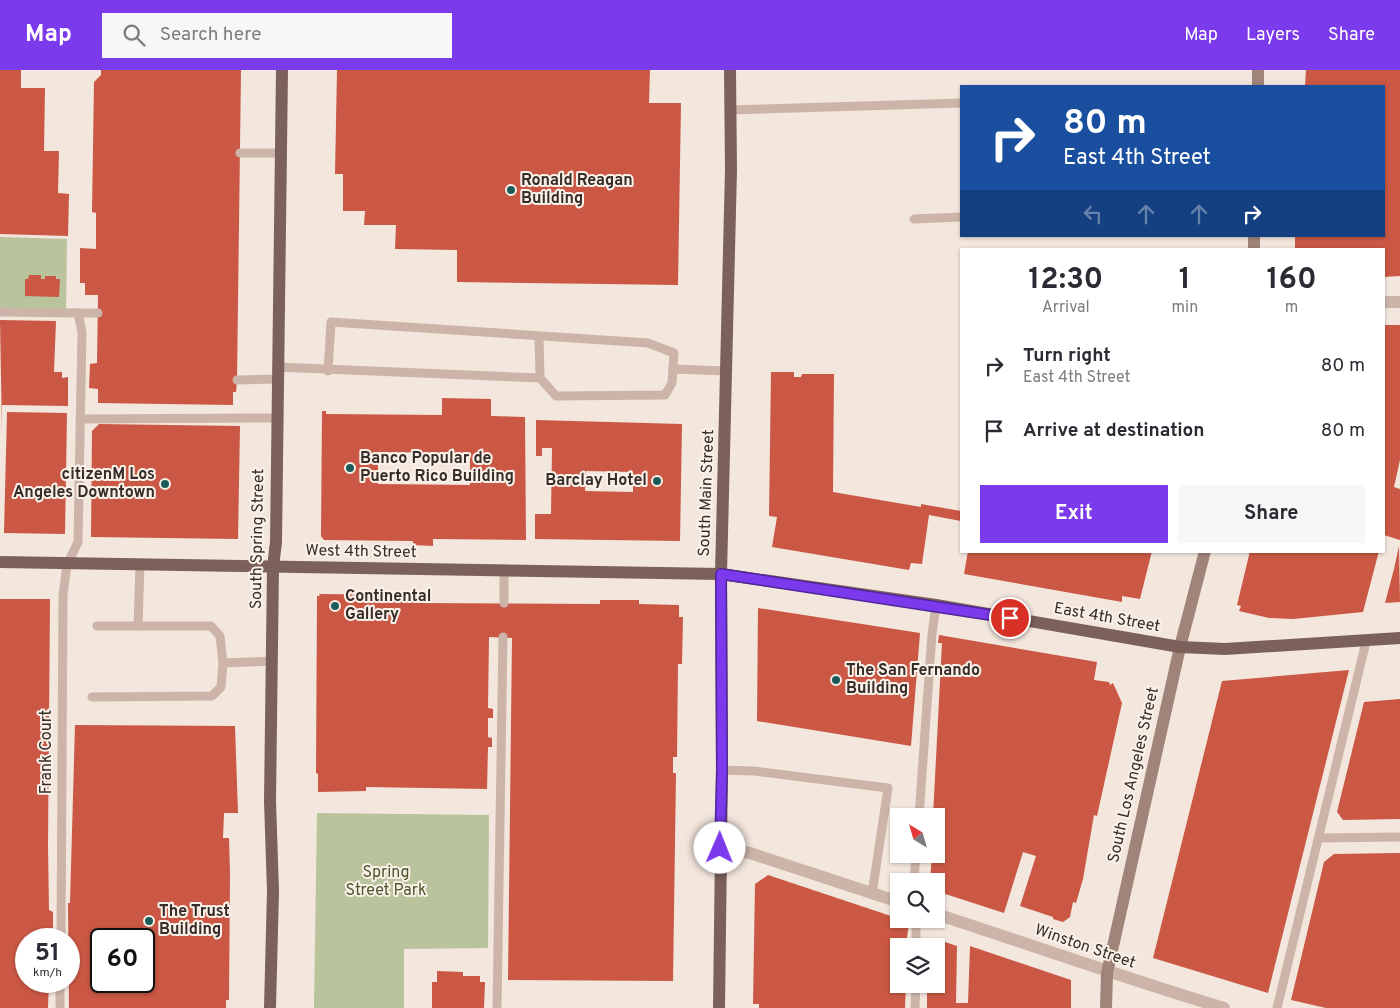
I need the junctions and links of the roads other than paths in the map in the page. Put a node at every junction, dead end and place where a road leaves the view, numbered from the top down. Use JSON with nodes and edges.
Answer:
{"nodes":[{"id":1,"x":282,"y":70,"type":"edge"},
{"id":2,"x":730,"y":70,"type":"edge"},
{"id":3,"x":1258,"y":70,"type":"edge"},
{"id":4,"x":1258,"y":85,"type":"edge"},
{"id":5,"x":960,"y":103,"type":"edge"},
{"id":6,"x":730,"y":110,"type":"junction"},
{"id":7,"x":240,"y":153,"type":"dead end"},
{"id":8,"x":282,"y":154,"type":"junction"},
{"id":9,"x":914,"y":218,"type":"dead end"},
{"id":10,"x":960,"y":218,"type":"edge"},
{"id":11,"x":1385,"y":302,"type":"edge"},
{"id":12,"x":1400,"y":302,"type":"edge"},
{"id":13,"x":0,"y":312,"type":"edge"},
{"id":14,"x":78,"y":313,"type":"junction"},
{"id":15,"x":98,"y":313,"type":"dead end"},
{"id":16,"x":539,"y":338,"type":"junction"},
{"id":17,"x":672,"y":369,"type":"junction"},
{"id":18,"x":328,"y":371,"type":"junction"},
{"id":19,"x":727,"y":371,"type":"junction"},
{"id":20,"x":277,"y":373,"type":"junction"},
{"id":21,"x":540,"y":378,"type":"junction"},
{"id":22,"x":237,"y":380,"type":"dead end"},
{"id":23,"x":277,"y":418,"type":"junction"},
{"id":24,"x":80,"y":419,"type":"junction"},
{"id":25,"x":1204,"y":553,"type":"edge"},
{"id":26,"x":0,"y":562,"type":"edge"},
{"id":27,"x":140,"y":564,"type":"junction"},
{"id":28,"x":67,"y":565,"type":"junction"},
{"id":29,"x":273,"y":567,"type":"junction"},
{"id":30,"x":504,"y":571,"type":"junction"},
{"id":31,"x":721,"y":574,"type":"junction"},
{"id":32,"x":504,"y":604,"type":"dead end"},
{"id":33,"x":936,"y":605,"type":"junction"},
{"id":34,"x":97,"y":626,"type":"dead end"},
{"id":35,"x":138,"y":626,"type":"junction"},
{"id":36,"x":503,"y":637,"type":"dead end"},
{"id":37,"x":1400,"y":638,"type":"edge"},
{"id":38,"x":1366,"y":642,"type":"junction"},
{"id":39,"x":1180,"y":647,"type":"junction"},
{"id":40,"x":273,"y":661,"type":"junction"},
{"id":41,"x":223,"y":663,"type":"junction"},
{"id":42,"x":92,"y":697,"type":"dead end"},
{"id":43,"x":722,"y":770,"type":"junction"},
{"id":44,"x":500,"y":804,"type":"junction"},
{"id":45,"x":510,"y":804,"type":"dead end"},
{"id":46,"x":920,"y":808,"type":"edge"},
{"id":47,"x":1400,"y":837,"type":"edge"},
{"id":48,"x":1319,"y":838,"type":"junction"},
{"id":49,"x":720,"y":848,"type":"junction"},
{"id":50,"x":872,"y":894,"type":"junction"},
{"id":51,"x":890,"y":899,"type":"edge"},
{"id":52,"x":945,"y":917,"type":"edge"},
{"id":53,"x":61,"y":928,"type":"edge"},
{"id":54,"x":1107,"y":973,"type":"junction"},
{"id":55,"x":60,"y":993,"type":"edge"},
{"id":56,"x":916,"y":993,"type":"edge"},
{"id":57,"x":60,"y":1008,"type":"edge"},
{"id":58,"x":270,"y":1008,"type":"edge"},
{"id":59,"x":497,"y":1008,"type":"edge"},
{"id":60,"x":719,"y":1008,"type":"edge"},
{"id":61,"x":915,"y":1008,"type":"edge"},
{"id":62,"x":1106,"y":1008,"type":"edge"},
{"id":63,"x":1224,"y":1008,"type":"edge"},
{"id":64,"x":1277,"y":1008,"type":"edge"}],
"edges":[{"from":1,"to":8,"type":"main road","name":"South Spring Street"},
{"from":2,"to":6,"type":"main road","name":"South Main Street"},
{"from":3,"to":4,"type":"main road"},
{"from":5,"to":6,"type":"lane"},
{"from":6,"to":19,"type":"main road","name":"South Main Street"},
{"from":7,"to":8,"type":"lane"},
{"from":8,"to":20,"type":"main road","name":"South Spring Street"},
{"from":9,"to":10,"type":"lane"},
{"from":11,"to":12,"type":"street"},
{"from":13,"to":14,"type":"lane"},
{"from":14,"to":15,"type":"lane"},
{"from":14,"to":24,"type":"lane","name":"Frank Court"},
{"from":16,"to":17,"type":"lane"},
{"from":16,"to":18,"type":"lane"},
{"from":16,"to":21,"type":"lane"},
{"from":17,"to":19,"type":"lane"},
{"from":17,"to":21,"type":"lane"},
{"from":18,"to":20,"type":"lane"},
{"from":18,"to":21,"type":"lane"},
{"from":19,"to":31,"type":"main road","name":"South Main Street"},
{"from":20,"to":22,"type":"lane"},
{"from":20,"to":23,"type":"main road","name":"South Spring Street"},
{"from":23,"to":24,"type":"lane"},
{"from":23,"to":29,"type":"main road","name":"South Spring Street"},
{"from":24,"to":28,"type":"lane","name":"Frank Court"},
{"from":25,"to":39,"type":"main road","name":"South Los Angeles Street"},
{"from":26,"to":28,"type":"main road","name":"West 4th Street"},
{"from":27,"to":28,"type":"main road","name":"West 4th Street"},
{"from":27,"to":29,"type":"main road","name":"West 4th Street"},
{"from":27,"to":35,"type":"lane"},
{"from":28,"to":53,"type":"lane","name":"Frank Court"},
{"from":29,"to":30,"type":"main road","name":"West 4th Street"},
{"from":29,"to":40,"type":"main road","name":"South Spring Street"},
{"from":30,"to":31,"type":"main road","name":"West 4th Street"},
{"from":30,"to":32,"type":"lane"},
{"from":31,"to":33,"type":"main road","name":"East 4th Street"},
{"from":31,"to":43,"type":"main road","name":"South Main Street"},
{"from":33,"to":39,"type":"main road","name":"East 4th Street"},
{"from":33,"to":46,"type":"lane"},
{"from":34,"to":35,"type":"lane"},
{"from":35,"to":41,"type":"lane"},
{"from":36,"to":44,"type":"lane"},
{"from":37,"to":38,"type":"main road","name":"East 4th Street"},
{"from":38,"to":39,"type":"main road","name":"East 4th Street"},
{"from":38,"to":48,"type":"lane"},
{"from":39,"to":54,"type":"main road","name":"South Los Angeles Street"},
{"from":40,"to":41,"type":"lane"},
{"from":40,"to":58,"type":"main road","name":"South Spring Street"},
{"from":41,"to":42,"type":"lane"},
{"from":43,"to":49,"type":"main road","name":"South Main Street"},
{"from":43,"to":50,"type":"lane"},
{"from":44,"to":45,"type":"lane"},
{"from":44,"to":59,"type":"lane"},
{"from":47,"to":48,"type":"lane"},
{"from":48,"to":64,"type":"lane"},
{"from":49,"to":50,"type":"street"},
{"from":49,"to":60,"type":"main road","name":"South Main Street"},
{"from":50,"to":51,"type":"street"},
{"from":52,"to":54,"type":"street","name":"Winston Street"},
{"from":54,"to":62,"type":"main road","name":"South Los Angeles Street"},
{"from":54,"to":63,"type":"street","name":"Winston Street"},
{"from":55,"to":57,"type":"lane"},
{"from":56,"to":61,"type":"lane"}]}
